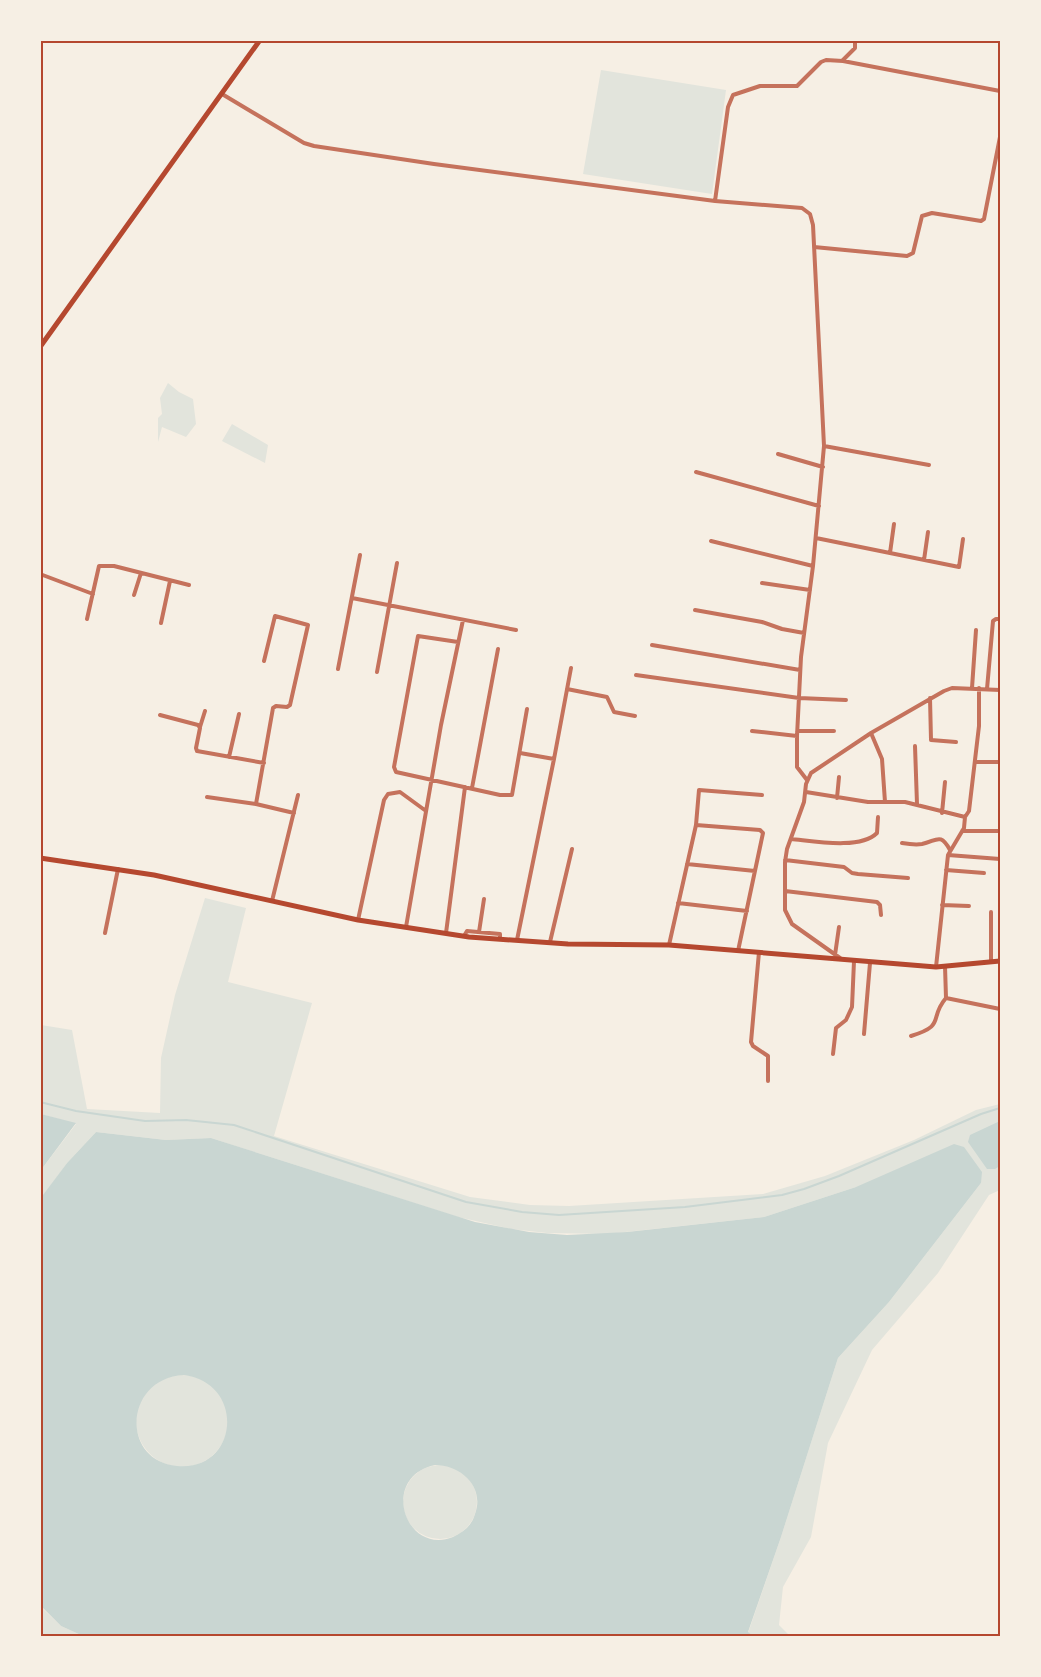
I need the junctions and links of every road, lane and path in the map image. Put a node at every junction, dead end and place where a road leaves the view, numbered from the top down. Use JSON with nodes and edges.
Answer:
{"nodes":[{"id":1,"x":260,"y":40,"type":"edge"},
{"id":2,"x":855,"y":40,"type":"edge"},
{"id":3,"x":843,"y":61,"type":"junction"},
{"id":4,"x":1000,"y":91,"type":"edge"},
{"id":5,"x":222,"y":94,"type":"junction"},
{"id":6,"x":1000,"y":137,"type":"edge"},
{"id":7,"x":715,"y":201,"type":"junction"},
{"id":8,"x":814,"y":247,"type":"junction"},
{"id":9,"x":40,"y":347,"type":"edge"},
{"id":10,"x":824,"y":446,"type":"junction"},
{"id":11,"x":778,"y":454,"type":"dead end"},
{"id":12,"x":928,"y":465,"type":"dead end"},
{"id":13,"x":824,"y":467,"type":"junction"},
{"id":14,"x":696,"y":472,"type":"dead end"},
{"id":15,"x":819,"y":506,"type":"junction"},
{"id":16,"x":894,"y":524,"type":"dead end"},
{"id":17,"x":928,"y":532,"type":"dead end"},
{"id":18,"x":816,"y":538,"type":"junction"},
{"id":19,"x":963,"y":539,"type":"dead end"},
{"id":20,"x":711,"y":541,"type":"dead end"},
{"id":21,"x":890,"y":553,"type":"junction"},
{"id":22,"x":360,"y":555,"type":"dead end"},
{"id":23,"x":924,"y":560,"type":"junction"},
{"id":24,"x":397,"y":563,"type":"dead end"},
{"id":25,"x":813,"y":566,"type":"junction"},
{"id":26,"x":141,"y":573,"type":"junction"},
{"id":27,"x":40,"y":574,"type":"edge"},
{"id":28,"x":170,"y":581,"type":"junction"},
{"id":29,"x":762,"y":583,"type":"dead end"},
{"id":30,"x":189,"y":585,"type":"dead end"},
{"id":31,"x":810,"y":590,"type":"junction"},
{"id":32,"x":93,"y":594,"type":"junction"},
{"id":33,"x":134,"y":595,"type":"dead end"},
{"id":34,"x":352,"y":598,"type":"junction"},
{"id":35,"x":389,"y":605,"type":"junction"},
{"id":36,"x":695,"y":610,"type":"dead end"},
{"id":37,"x":87,"y":619,"type":"dead end"},
{"id":38,"x":1000,"y":619,"type":"edge"},
{"id":39,"x":463,"y":620,"type":"junction"},
{"id":40,"x":161,"y":623,"type":"dead end"},
{"id":41,"x":516,"y":630,"type":"dead end"},
{"id":42,"x":976,"y":630,"type":"dead end"},
{"id":43,"x":804,"y":633,"type":"junction"},
{"id":44,"x":458,"y":642,"type":"junction"},
{"id":45,"x":652,"y":645,"type":"dead end"},
{"id":46,"x":498,"y":649,"type":"dead end"},
{"id":47,"x":264,"y":661,"type":"dead end"},
{"id":48,"x":571,"y":668,"type":"dead end"},
{"id":49,"x":338,"y":669,"type":"dead end"},
{"id":50,"x":800,"y":670,"type":"junction"},
{"id":51,"x":377,"y":672,"type":"dead end"},
{"id":52,"x":636,"y":675,"type":"dead end"},
{"id":53,"x":972,"y":688,"type":"junction"},
{"id":54,"x":980,"y":688,"type":"junction"},
{"id":55,"x":567,"y":689,"type":"junction"},
{"id":56,"x":987,"y":689,"type":"junction"},
{"id":57,"x":1000,"y":690,"type":"edge"},
{"id":58,"x":799,"y":698,"type":"junction"},
{"id":59,"x":930,"y":698,"type":"junction"},
{"id":60,"x":846,"y":700,"type":"dead end"},
{"id":61,"x":527,"y":709,"type":"dead end"},
{"id":62,"x":205,"y":711,"type":"dead end"},
{"id":63,"x":239,"y":714,"type":"dead end"},
{"id":64,"x":160,"y":715,"type":"dead end"},
{"id":65,"x":635,"y":716,"type":"dead end"},
{"id":66,"x":200,"y":728,"type":"junction"},
{"id":67,"x":834,"y":730,"type":"dead end"},
{"id":68,"x":752,"y":731,"type":"dead end"},
{"id":69,"x":797,"y":733,"type":"junction"},
{"id":70,"x":871,"y":733,"type":"junction"},
{"id":71,"x":956,"y":742,"type":"dead end"},
{"id":72,"x":915,"y":746,"type":"dead end"},
{"id":73,"x":520,"y":753,"type":"junction"},
{"id":74,"x":229,"y":757,"type":"junction"},
{"id":75,"x":554,"y":759,"type":"junction"},
{"id":76,"x":976,"y":762,"type":"junction"},
{"id":77,"x":1000,"y":762,"type":"edge"},
{"id":78,"x":264,"y":763,"type":"junction"},
{"id":79,"x":839,"y":777,"type":"dead end"},
{"id":80,"x":807,"y":780,"type":"junction"},
{"id":81,"x":431,"y":781,"type":"junction"},
{"id":82,"x":945,"y":782,"type":"dead end"},
{"id":83,"x":465,"y":787,"type":"junction"},
{"id":84,"x":472,"y":788,"type":"junction"},
{"id":85,"x":806,"y":792,"type":"junction"},
{"id":86,"x":298,"y":795,"type":"dead end"},
{"id":87,"x":762,"y":795,"type":"dead end"},
{"id":88,"x":207,"y":797,"type":"dead end"},
{"id":89,"x":837,"y":798,"type":"junction"},
{"id":90,"x":885,"y":802,"type":"junction"},
{"id":91,"x":256,"y":804,"type":"junction"},
{"id":92,"x":917,"y":804,"type":"junction"},
{"id":93,"x":426,"y":811,"type":"junction"},
{"id":94,"x":294,"y":813,"type":"junction"},
{"id":95,"x":942,"y":813,"type":"junction"},
{"id":96,"x":878,"y":817,"type":"dead end"},
{"id":97,"x":965,"y":817,"type":"junction"},
{"id":98,"x":696,"y":825,"type":"junction"},
{"id":99,"x":962,"y":831,"type":"junction"},
{"id":100,"x":1000,"y":831,"type":"edge"},
{"id":101,"x":791,"y":839,"type":"junction"},
{"id":102,"x":902,"y":843,"type":"dead end"},
{"id":103,"x":572,"y":849,"type":"dead end"},
{"id":104,"x":950,"y":850,"type":"junction"},
{"id":105,"x":948,"y":855,"type":"junction"},
{"id":106,"x":40,"y":858,"type":"edge"},
{"id":107,"x":1000,"y":859,"type":"edge"},
{"id":108,"x":785,"y":860,"type":"junction"},
{"id":109,"x":687,"y":864,"type":"junction"},
{"id":110,"x":118,"y":869,"type":"junction"},
{"id":111,"x":946,"y":870,"type":"junction"},
{"id":112,"x":755,"y":872,"type":"junction"},
{"id":113,"x":984,"y":873,"type":"dead end"},
{"id":114,"x":908,"y":878,"type":"dead end"},
{"id":115,"x":785,"y":891,"type":"junction"},
{"id":116,"x":484,"y":899,"type":"dead end"},
{"id":117,"x":272,"y":901,"type":"junction"},
{"id":118,"x":678,"y":903,"type":"junction"},
{"id":119,"x":942,"y":905,"type":"junction"},
{"id":120,"x":969,"y":906,"type":"dead end"},
{"id":121,"x":747,"y":911,"type":"junction"},
{"id":122,"x":991,"y":912,"type":"dead end"},
{"id":123,"x":881,"y":915,"type":"dead end"},
{"id":124,"x":358,"y":920,"type":"junction"},
{"id":125,"x":406,"y":927,"type":"junction"},
{"id":126,"x":839,"y":927,"type":"dead end"},
{"id":127,"x":479,"y":932,"type":"junction"},
{"id":128,"x":105,"y":933,"type":"dead end"},
{"id":129,"x":446,"y":933,"type":"junction"},
{"id":130,"x":464,"y":936,"type":"junction"},
{"id":131,"x":500,"y":939,"type":"junction"},
{"id":132,"x":517,"y":941,"type":"junction"},
{"id":133,"x":550,"y":942,"type":"junction"},
{"id":134,"x":669,"y":945,"type":"junction"},
{"id":135,"x":738,"y":951,"type":"junction"},
{"id":136,"x":759,"y":952,"type":"junction"},
{"id":137,"x":835,"y":955,"type":"junction"},
{"id":138,"x":843,"y":960,"type":"junction"},
{"id":139,"x":854,"y":961,"type":"junction"},
{"id":140,"x":1000,"y":961,"type":"edge"},
{"id":141,"x":991,"y":962,"type":"junction"},
{"id":142,"x":870,"y":963,"type":"junction"},
{"id":143,"x":945,"y":966,"type":"junction"},
{"id":144,"x":936,"y":967,"type":"junction"},
{"id":145,"x":946,"y":998,"type":"junction"},
{"id":146,"x":1000,"y":1009,"type":"edge"},
{"id":147,"x":864,"y":1034,"type":"dead end"},
{"id":148,"x":911,"y":1036,"type":"dead end"},
{"id":149,"x":834,"y":1054,"type":"dead end"},
{"id":150,"x":768,"y":1081,"type":"dead end"}],
"edges":[{"from":1,"to":5,"type":"main road"},
{"from":2,"to":3,"type":"street"},
{"from":3,"to":4,"type":"street"},
{"from":3,"to":7,"type":"street"},
{"from":5,"to":7,"type":"street"},
{"from":5,"to":9,"type":"main road"},
{"from":6,"to":8,"type":"street"},
{"from":7,"to":8,"type":"street"},
{"from":8,"to":10,"type":"street"},
{"from":10,"to":12,"type":"street"},
{"from":10,"to":13,"type":"street"},
{"from":11,"to":13,"type":"street"},
{"from":13,"to":15,"type":"street"},
{"from":14,"to":15,"type":"street"},
{"from":15,"to":18,"type":"street"},
{"from":16,"to":21,"type":"street"},
{"from":17,"to":23,"type":"street"},
{"from":18,"to":21,"type":"street"},
{"from":18,"to":25,"type":"street"},
{"from":19,"to":23,"type":"street"},
{"from":20,"to":25,"type":"street"},
{"from":21,"to":23,"type":"street"},
{"from":22,"to":34,"type":"street"},
{"from":24,"to":35,"type":"street"},
{"from":25,"to":31,"type":"street"},
{"from":26,"to":28,"type":"street"},
{"from":26,"to":32,"type":"street"},
{"from":26,"to":33,"type":"street"},
{"from":27,"to":32,"type":"street"},
{"from":28,"to":30,"type":"street"},
{"from":28,"to":40,"type":"street"},
{"from":29,"to":31,"type":"street"},
{"from":31,"to":43,"type":"street"},
{"from":32,"to":37,"type":"street"},
{"from":34,"to":35,"type":"street"},
{"from":34,"to":49,"type":"street"},
{"from":35,"to":39,"type":"street"},
{"from":35,"to":51,"type":"street"},
{"from":36,"to":43,"type":"street"},
{"from":38,"to":56,"type":"street"},
{"from":39,"to":41,"type":"street"},
{"from":39,"to":44,"type":"street"},
{"from":42,"to":53,"type":"street"},
{"from":43,"to":50,"type":"street"},
{"from":44,"to":81,"type":"street"},
{"from":44,"to":81,"type":"street"},
{"from":45,"to":50,"type":"street"},
{"from":46,"to":84,"type":"street"},
{"from":47,"to":78,"type":"street"},
{"from":48,"to":55,"type":"street"},
{"from":50,"to":58,"type":"street"},
{"from":52,"to":58,"type":"street"},
{"from":53,"to":54,"type":"street"},
{"from":53,"to":59,"type":"street"},
{"from":54,"to":56,"type":"street"},
{"from":54,"to":76,"type":"street"},
{"from":55,"to":65,"type":"street"},
{"from":55,"to":75,"type":"street"},
{"from":56,"to":57,"type":"street"},
{"from":58,"to":60,"type":"street"},
{"from":58,"to":69,"type":"street"},
{"from":59,"to":70,"type":"street"},
{"from":59,"to":71,"type":"street"},
{"from":61,"to":73,"type":"street"},
{"from":62,"to":66,"type":"street"},
{"from":63,"to":74,"type":"street"},
{"from":64,"to":66,"type":"street"},
{"from":66,"to":74,"type":"street"},
{"from":67,"to":69,"type":"street"},
{"from":68,"to":69,"type":"street"},
{"from":69,"to":80,"type":"street"},
{"from":70,"to":80,"type":"street"},
{"from":70,"to":90,"type":"street"},
{"from":72,"to":92,"type":"street"},
{"from":73,"to":75,"type":"street"},
{"from":73,"to":84,"type":"street"},
{"from":74,"to":78,"type":"street"},
{"from":75,"to":132,"type":"street"},
{"from":76,"to":77,"type":"street"},
{"from":76,"to":97,"type":"street"},
{"from":78,"to":91,"type":"street"},
{"from":79,"to":89,"type":"street"},
{"from":80,"to":85,"type":"street"},
{"from":81,"to":83,"type":"street"},
{"from":81,"to":93,"type":"street"},
{"from":82,"to":95,"type":"street"},
{"from":83,"to":84,"type":"street"},
{"from":83,"to":129,"type":"street"},
{"from":85,"to":89,"type":"street"},
{"from":85,"to":101,"type":"street"},
{"from":86,"to":94,"type":"street"},
{"from":87,"to":98,"type":"street"},
{"from":88,"to":91,"type":"street"},
{"from":89,"to":90,"type":"street"},
{"from":90,"to":92,"type":"street"},
{"from":91,"to":94,"type":"street"},
{"from":92,"to":95,"type":"street"},
{"from":93,"to":124,"type":"street"},
{"from":93,"to":125,"type":"street"},
{"from":94,"to":117,"type":"street"},
{"from":95,"to":97,"type":"street"},
{"from":96,"to":101,"type":"street"},
{"from":97,"to":99,"type":"street"},
{"from":98,"to":109,"type":"street"},
{"from":98,"to":112,"type":"street"},
{"from":99,"to":100,"type":"street"},
{"from":99,"to":104,"type":"street"},
{"from":101,"to":108,"type":"street"},
{"from":102,"to":104,"type":"street"},
{"from":103,"to":133,"type":"street"},
{"from":104,"to":105,"type":"street"},
{"from":105,"to":107,"type":"street"},
{"from":105,"to":111,"type":"street"},
{"from":106,"to":110,"type":"main road"},
{"from":108,"to":114,"type":"street"},
{"from":108,"to":115,"type":"street"},
{"from":109,"to":112,"type":"street"},
{"from":109,"to":118,"type":"street"},
{"from":110,"to":117,"type":"main road"},
{"from":110,"to":128,"type":"street"},
{"from":111,"to":113,"type":"street"},
{"from":111,"to":119,"type":"street"},
{"from":112,"to":121,"type":"street"},
{"from":115,"to":123,"type":"street"},
{"from":115,"to":137,"type":"street"},
{"from":116,"to":127,"type":"street"},
{"from":117,"to":124,"type":"main road"},
{"from":118,"to":121,"type":"street"},
{"from":118,"to":134,"type":"street"},
{"from":119,"to":120,"type":"street"},
{"from":119,"to":144,"type":"street"},
{"from":121,"to":135,"type":"street"},
{"from":122,"to":141,"type":"street"},
{"from":124,"to":125,"type":"main road"},
{"from":125,"to":129,"type":"main road"},
{"from":126,"to":137,"type":"street"},
{"from":127,"to":130,"type":"street"},
{"from":127,"to":131,"type":"street"},
{"from":129,"to":130,"type":"main road"},
{"from":130,"to":131,"type":"main road"},
{"from":131,"to":132,"type":"main road"},
{"from":132,"to":133,"type":"main road"},
{"from":133,"to":134,"type":"main road"},
{"from":134,"to":135,"type":"main road"},
{"from":135,"to":136,"type":"main road"},
{"from":136,"to":138,"type":"main road"},
{"from":136,"to":150,"type":"street"},
{"from":137,"to":138,"type":"street"},
{"from":138,"to":139,"type":"main road"},
{"from":139,"to":142,"type":"main road"},
{"from":139,"to":149,"type":"street"},
{"from":140,"to":141,"type":"main road"},
{"from":141,"to":143,"type":"main road"},
{"from":142,"to":144,"type":"main road"},
{"from":142,"to":147,"type":"street"},
{"from":143,"to":144,"type":"main road"},
{"from":143,"to":145,"type":"street"},
{"from":145,"to":146,"type":"street"},
{"from":145,"to":148,"type":"street"}]}
